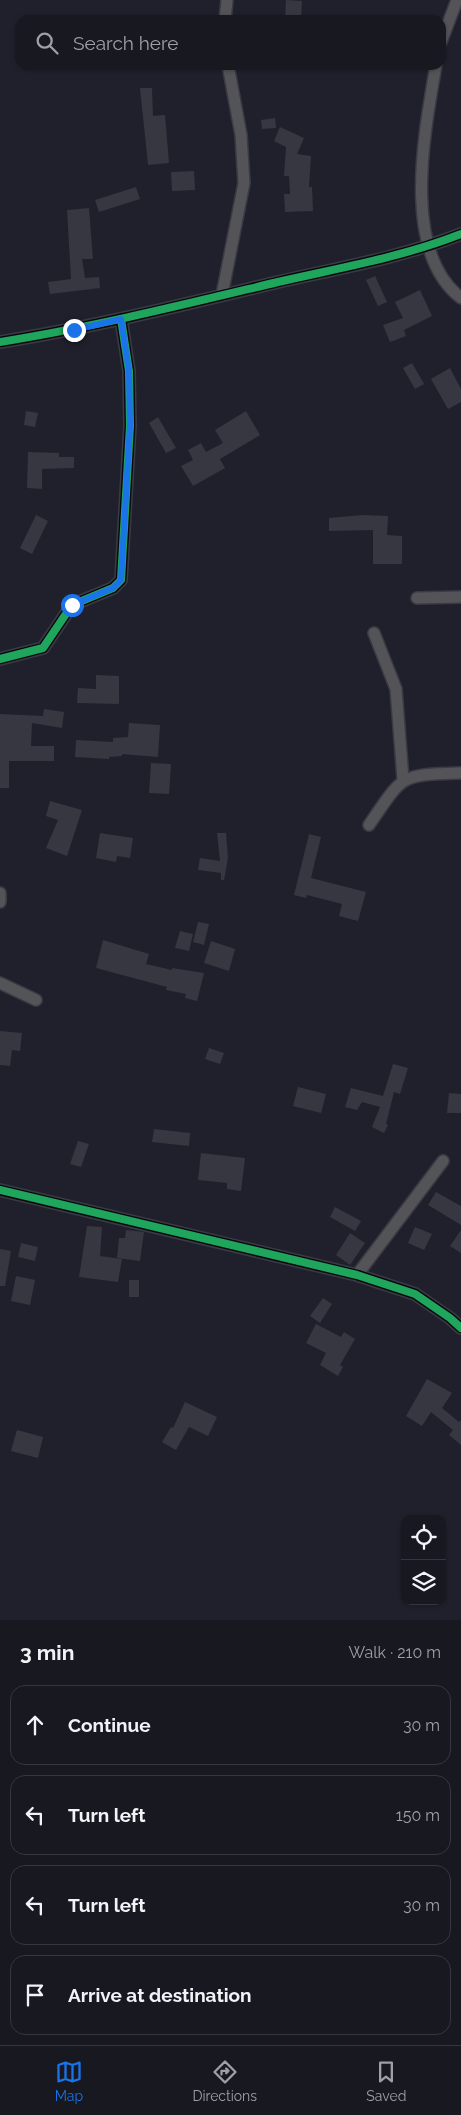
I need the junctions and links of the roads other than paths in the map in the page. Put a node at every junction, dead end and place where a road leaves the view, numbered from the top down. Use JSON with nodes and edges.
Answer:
{"nodes":[{"id":1,"x":227,"y":0,"type":"edge"},
{"id":2,"x":457,"y":0,"type":"edge"},
{"id":3,"x":226,"y":15,"type":"edge"},
{"id":4,"x":446,"y":29,"type":"edge"},
{"id":5,"x":229,"y":70,"type":"edge"},
{"id":6,"x":435,"y":70,"type":"edge"},
{"id":7,"x":461,"y":234,"type":"edge"},
{"id":8,"x":428,"y":247,"type":"junction"},
{"id":9,"x":222,"y":296,"type":"junction"},
{"id":10,"x":461,"y":298,"type":"edge"},
{"id":11,"x":121,"y":319,"type":"junction"},
{"id":12,"x":0,"y":342,"type":"edge"},
{"id":13,"x":461,"y":597,"type":"edge"},
{"id":14,"x":417,"y":598,"type":"dead end"},
{"id":15,"x":374,"y":633,"type":"dead end"},
{"id":16,"x":0,"y":659,"type":"edge"},
{"id":17,"x":461,"y":773,"type":"edge"},
{"id":18,"x":403,"y":779,"type":"junction"},
{"id":19,"x":369,"y":825,"type":"dead end"},
{"id":20,"x":0,"y":893,"type":"edge"},
{"id":21,"x":0,"y":902,"type":"edge"},
{"id":22,"x":0,"y":983,"type":"edge"},
{"id":23,"x":36,"y":1000,"type":"dead end"},
{"id":24,"x":443,"y":1161,"type":"dead end"},
{"id":25,"x":0,"y":1190,"type":"edge"},
{"id":26,"x":356,"y":1274,"type":"junction"},
{"id":27,"x":461,"y":1328,"type":"edge"}],
"edges":[{"from":1,"to":3,"type":"street"},
{"from":2,"to":4,"type":"street"},
{"from":5,"to":9,"type":"street"},
{"from":6,"to":8,"type":"street"},
{"from":7,"to":8,"type":"street"},
{"from":8,"to":9,"type":"street"},
{"from":8,"to":10,"type":"street"},
{"from":9,"to":11,"type":"street"},
{"from":11,"to":12,"type":"street"},
{"from":11,"to":16,"type":"street"},
{"from":13,"to":14,"type":"street"},
{"from":15,"to":18,"type":"street"},
{"from":17,"to":18,"type":"street"},
{"from":18,"to":19,"type":"street"},
{"from":20,"to":21,"type":"street"},
{"from":22,"to":23,"type":"street"},
{"from":24,"to":26,"type":"street"},
{"from":25,"to":26,"type":"street"},
{"from":26,"to":27,"type":"street"}]}
